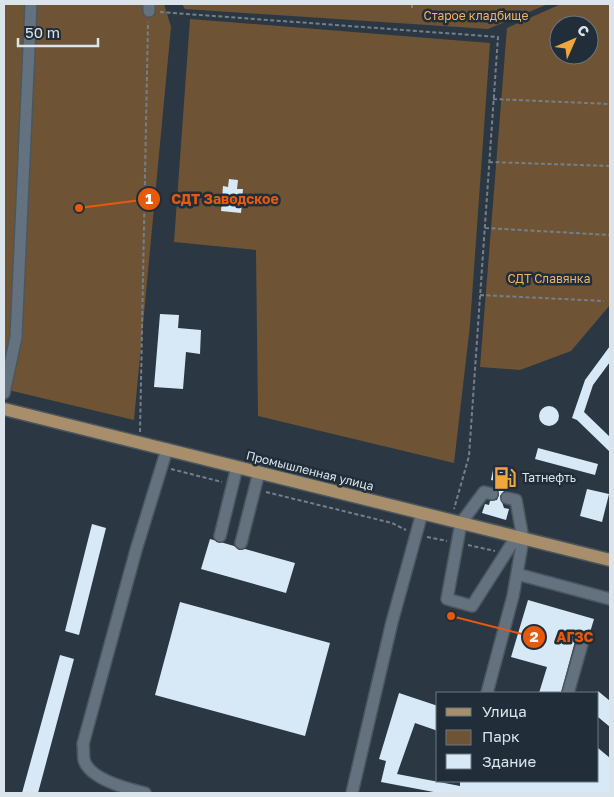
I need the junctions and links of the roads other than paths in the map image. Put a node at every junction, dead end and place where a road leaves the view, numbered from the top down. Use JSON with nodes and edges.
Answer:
{"nodes":[{"id":1,"x":31,"y":4,"type":"edge"},
{"id":2,"x":4,"y":393,"type":"edge"},
{"id":3,"x":4,"y":410,"type":"edge"},
{"id":4,"x":167,"y":449,"type":"junction"},
{"id":5,"x":238,"y":467,"type":"junction"},
{"id":6,"x":259,"y":472,"type":"junction"},
{"id":7,"x":492,"y":494,"type":"dead end"},
{"id":8,"x":507,"y":498,"type":"dead end"},
{"id":9,"x":422,"y":513,"type":"junction"},
{"id":10,"x":456,"y":522,"type":"junction"},
{"id":11,"x":220,"y":536,"type":"dead end"},
{"id":12,"x":520,"y":538,"type":"junction"},
{"id":13,"x":241,"y":543,"type":"dead end"},
{"id":14,"x":610,"y":560,"type":"edge"},
{"id":15,"x":517,"y":574,"type":"junction"},
{"id":16,"x":610,"y":600,"type":"edge"},
{"id":17,"x":582,"y":644,"type":"dead end"},
{"id":18,"x":487,"y":692,"type":"edge"},
{"id":19,"x":568,"y":692,"type":"edge"},
{"id":20,"x":145,"y":793,"type":"edge"},
{"id":21,"x":352,"y":793,"type":"edge"}],
"edges":[{"from":1,"to":2,"type":"lane"},
{"from":3,"to":4,"type":"main road","name":"Промышленная улица"},
{"from":4,"to":5,"type":"main road","name":"Промышленная улица"},
{"from":4,"to":20,"type":"lane"},
{"from":5,"to":6,"type":"main road","name":"Промышленная улица"},
{"from":5,"to":11,"type":"lane"},
{"from":6,"to":9,"type":"main road","name":"Промышленная улица"},
{"from":6,"to":13,"type":"lane"},
{"from":7,"to":10,"type":"lane"},
{"from":8,"to":12,"type":"lane"},
{"from":9,"to":10,"type":"main road","name":"Промышленная улица"},
{"from":9,"to":21,"type":"lane"},
{"from":10,"to":12,"type":"main road","name":"Промышленная улица"},
{"from":10,"to":12,"type":"lane"},
{"from":12,"to":14,"type":"main road","name":"Промышленная улица"},
{"from":12,"to":15,"type":"lane"},
{"from":15,"to":16,"type":"lane"},
{"from":15,"to":18,"type":"lane"},
{"from":17,"to":19,"type":"lane"}]}
